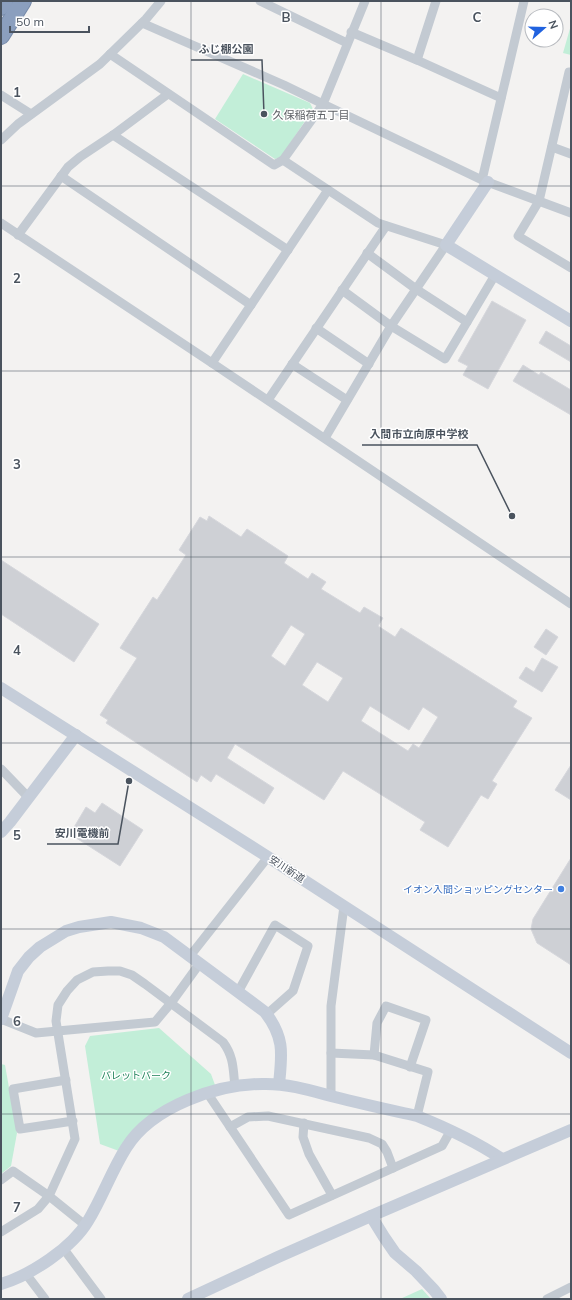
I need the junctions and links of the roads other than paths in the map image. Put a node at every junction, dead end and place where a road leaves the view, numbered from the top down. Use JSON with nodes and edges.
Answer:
{"nodes":[{"id":1,"x":5,"y":1,"type":"edge"},
{"id":2,"x":23,"y":1,"type":"edge"},
{"id":3,"x":365,"y":1,"type":"edge"},
{"id":4,"x":436,"y":1,"type":"edge"},
{"id":5,"x":524,"y":1,"type":"edge"},
{"id":6,"x":157,"y":2,"type":"edge"},
{"id":7,"x":265,"y":2,"type":"edge"},
{"id":8,"x":1,"y":7,"type":"edge"},
{"id":9,"x":142,"y":23,"type":"junction"},
{"id":10,"x":351,"y":32,"type":"junction"},
{"id":11,"x":1,"y":36,"type":"edge"},
{"id":12,"x":347,"y":43,"type":"junction"},
{"id":13,"x":110,"y":54,"type":"junction"},
{"id":14,"x":417,"y":60,"type":"junction"},
{"id":15,"x":571,"y":72,"type":"edge"},
{"id":16,"x":168,"y":94,"type":"junction"},
{"id":17,"x":1,"y":95,"type":"edge"},
{"id":18,"x":501,"y":98,"type":"junction"},
{"id":19,"x":567,"y":102,"type":"edge"},
{"id":20,"x":323,"y":104,"type":"junction"},
{"id":21,"x":31,"y":114,"type":"junction"},
{"id":22,"x":113,"y":135,"type":"junction"},
{"id":23,"x":1,"y":140,"type":"edge"},
{"id":24,"x":552,"y":147,"type":"junction"},
{"id":25,"x":571,"y":154,"type":"edge"},
{"id":26,"x":283,"y":160,"type":"junction"},
{"id":27,"x":62,"y":176,"type":"junction"},
{"id":28,"x":485,"y":181,"type":"junction"},
{"id":29,"x":328,"y":190,"type":"junction"},
{"id":30,"x":539,"y":201,"type":"junction"},
{"id":31,"x":571,"y":213,"type":"edge"},
{"id":32,"x":1,"y":223,"type":"edge"},
{"id":33,"x":386,"y":226,"type":"junction"},
{"id":34,"x":18,"y":235,"type":"junction"},
{"id":35,"x":446,"y":245,"type":"junction"},
{"id":36,"x":288,"y":250,"type":"junction"},
{"id":37,"x":367,"y":253,"type":"junction"},
{"id":38,"x":571,"y":268,"type":"edge"},
{"id":39,"x":496,"y":275,"type":"junction"},
{"id":40,"x":416,"y":289,"type":"junction"},
{"id":41,"x":342,"y":290,"type":"junction"},
{"id":42,"x":251,"y":305,"type":"junction"},
{"id":43,"x":571,"y":321,"type":"edge"},
{"id":44,"x":467,"y":322,"type":"junction"},
{"id":45,"x":391,"y":326,"type":"junction"},
{"id":46,"x":316,"y":328,"type":"junction"},
{"id":47,"x":212,"y":363,"type":"junction"},
{"id":48,"x":292,"y":364,"type":"junction"},
{"id":49,"x":369,"y":364,"type":"junction"},
{"id":50,"x":268,"y":400,"type":"junction"},
{"id":51,"x":347,"y":400,"type":"junction"},
{"id":52,"x":325,"y":438,"type":"junction"},
{"id":53,"x":571,"y":604,"type":"edge"},
{"id":54,"x":1,"y":688,"type":"edge"},
{"id":55,"x":76,"y":735,"type":"junction"},
{"id":56,"x":1,"y":769,"type":"edge"},
{"id":57,"x":28,"y":798,"type":"junction"},
{"id":58,"x":1,"y":832,"type":"edge"},
{"id":59,"x":268,"y":857,"type":"junction"},
{"id":60,"x":344,"y":906,"type":"junction"},
{"id":61,"x":190,"y":956,"type":"junction"},
{"id":62,"x":200,"y":963,"type":"junction"},
{"id":63,"x":238,"y":992,"type":"junction"},
{"id":64,"x":171,"y":1003,"type":"junction"},
{"id":65,"x":267,"y":1014,"type":"junction"},
{"id":66,"x":1,"y":1019,"type":"edge"},
{"id":67,"x":58,"y":1031,"type":"junction"},
{"id":68,"x":571,"y":1052,"type":"edge"},
{"id":69,"x":331,"y":1053,"type":"junction"},
{"id":70,"x":374,"y":1055,"type":"junction"},
{"id":71,"x":410,"y":1067,"type":"junction"},
{"id":72,"x":66,"y":1080,"type":"junction"},
{"id":73,"x":279,"y":1084,"type":"junction"},
{"id":74,"x":235,"y":1087,"type":"junction"},
{"id":75,"x":208,"y":1094,"type":"junction"},
{"id":76,"x":331,"y":1096,"type":"junction"},
{"id":77,"x":417,"y":1116,"type":"junction"},
{"id":78,"x":73,"y":1121,"type":"junction"},
{"id":79,"x":304,"y":1124,"type":"junction"},
{"id":80,"x":230,"y":1127,"type":"junction"},
{"id":81,"x":451,"y":1130,"type":"junction"},
{"id":82,"x":568,"y":1134,"type":"edge"},
{"id":83,"x":502,"y":1159,"type":"junction"},
{"id":84,"x":393,"y":1168,"type":"junction"},
{"id":85,"x":1,"y":1180,"type":"edge"},
{"id":86,"x":332,"y":1195,"type":"junction"},
{"id":87,"x":49,"y":1196,"type":"junction"},
{"id":88,"x":371,"y":1216,"type":"junction"},
{"id":89,"x":85,"y":1225,"type":"junction"},
{"id":90,"x":1,"y":1232,"type":"edge"},
{"id":91,"x":63,"y":1248,"type":"junction"},
{"id":92,"x":26,"y":1274,"type":"junction"},
{"id":93,"x":1,"y":1284,"type":"edge"},
{"id":94,"x":571,"y":1287,"type":"edge"},
{"id":95,"x":46,"y":1299,"type":"edge"},
{"id":96,"x":101,"y":1299,"type":"edge"},
{"id":97,"x":188,"y":1299,"type":"edge"},
{"id":98,"x":441,"y":1299,"type":"edge"},
{"id":99,"x":547,"y":1299,"type":"edge"}],
"edges":[{"from":1,"to":8,"type":"highway"},
{"from":2,"to":11,"type":"highway"},
{"from":3,"to":10,"type":"street"},
{"from":4,"to":14,"type":"street"},
{"from":5,"to":18,"type":"street"},
{"from":6,"to":9,"type":"street"},
{"from":7,"to":12,"type":"street"},
{"from":9,"to":13,"type":"street"},
{"from":9,"to":20,"type":"street"},
{"from":10,"to":12,"type":"street"},
{"from":10,"to":14,"type":"street"},
{"from":12,"to":20,"type":"street"},
{"from":13,"to":16,"type":"street"},
{"from":13,"to":21,"type":"street"},
{"from":14,"to":18,"type":"street"},
{"from":15,"to":19,"type":"street"},
{"from":16,"to":22,"type":"street"},
{"from":16,"to":26,"type":"street"},
{"from":17,"to":21,"type":"street"},
{"from":18,"to":28,"type":"street"},
{"from":19,"to":24,"type":"street"},
{"from":20,"to":26,"type":"street"},
{"from":20,"to":28,"type":"street"},
{"from":21,"to":23,"type":"street"},
{"from":22,"to":27,"type":"street"},
{"from":22,"to":36,"type":"street"},
{"from":24,"to":25,"type":"street"},
{"from":24,"to":30,"type":"street"},
{"from":26,"to":29,"type":"street"},
{"from":27,"to":34,"type":"street"},
{"from":27,"to":42,"type":"street"},
{"from":28,"to":30,"type":"street"},
{"from":28,"to":35,"type":"street"},
{"from":29,"to":33,"type":"street"},
{"from":29,"to":36,"type":"street"},
{"from":30,"to":31,"type":"street"},
{"from":30,"to":38,"type":"street"},
{"from":32,"to":34,"type":"street"},
{"from":33,"to":35,"type":"street"},
{"from":33,"to":37,"type":"street"},
{"from":34,"to":47,"type":"street"},
{"from":35,"to":39,"type":"street"},
{"from":35,"to":40,"type":"street"},
{"from":36,"to":42,"type":"street"},
{"from":37,"to":40,"type":"street"},
{"from":37,"to":41,"type":"street"},
{"from":39,"to":43,"type":"street"},
{"from":39,"to":44,"type":"street"},
{"from":40,"to":44,"type":"street"},
{"from":40,"to":45,"type":"street"},
{"from":41,"to":45,"type":"street"},
{"from":41,"to":46,"type":"street"},
{"from":42,"to":47,"type":"street"},
{"from":44,"to":45,"type":"street"},
{"from":45,"to":49,"type":"street"},
{"from":46,"to":48,"type":"street"},
{"from":46,"to":49,"type":"street"},
{"from":47,"to":50,"type":"street"},
{"from":48,"to":50,"type":"street"},
{"from":48,"to":51,"type":"street"},
{"from":49,"to":51,"type":"street"},
{"from":50,"to":52,"type":"street"},
{"from":51,"to":52,"type":"street"},
{"from":52,"to":53,"type":"street"},
{"from":54,"to":55,"type":"street","name":"安川新道"},
{"from":55,"to":57,"type":"street"},
{"from":55,"to":59,"type":"street","name":"安川新道"},
{"from":56,"to":57,"type":"street"},
{"from":57,"to":58,"type":"street"},
{"from":59,"to":60,"type":"street","name":"安川新道"},
{"from":59,"to":61,"type":"street"},
{"from":60,"to":68,"type":"street","name":"安川新道"},
{"from":60,"to":69,"type":"street"},
{"from":61,"to":62,"type":"street"},
{"from":61,"to":66,"type":"street"},
{"from":62,"to":63,"type":"street"},
{"from":62,"to":64,"type":"street"},
{"from":63,"to":65,"type":"street"},
{"from":63,"to":65,"type":"street"},
{"from":64,"to":67,"type":"street"},
{"from":64,"to":67,"type":"street"},
{"from":64,"to":74,"type":"street"},
{"from":65,"to":73,"type":"street"},
{"from":66,"to":67,"type":"street"},
{"from":67,"to":72,"type":"street"},
{"from":69,"to":70,"type":"street"},
{"from":69,"to":76,"type":"street"},
{"from":70,"to":71,"type":"street"},
{"from":70,"to":71,"type":"street"},
{"from":71,"to":77,"type":"street"},
{"from":72,"to":78,"type":"street"},
{"from":72,"to":78,"type":"street"},
{"from":73,"to":74,"type":"street"},
{"from":73,"to":76,"type":"street"},
{"from":74,"to":75,"type":"street"},
{"from":75,"to":80,"type":"street"},
{"from":75,"to":89,"type":"street"},
{"from":76,"to":77,"type":"street"},
{"from":77,"to":81,"type":"street"},
{"from":78,"to":87,"type":"street"},
{"from":79,"to":80,"type":"street"},
{"from":79,"to":84,"type":"street"},
{"from":79,"to":86,"type":"street"},
{"from":80,"to":86,"type":"street"},
{"from":81,"to":83,"type":"street"},
{"from":81,"to":84,"type":"street"},
{"from":82,"to":83,"type":"street"},
{"from":83,"to":88,"type":"street"},
{"from":84,"to":86,"type":"street"},
{"from":85,"to":87,"type":"street"},
{"from":87,"to":89,"type":"street"},
{"from":87,"to":90,"type":"street"},
{"from":88,"to":97,"type":"street"},
{"from":88,"to":98,"type":"street"},
{"from":89,"to":91,"type":"street"},
{"from":91,"to":92,"type":"street"},
{"from":91,"to":96,"type":"street"},
{"from":92,"to":93,"type":"street"},
{"from":92,"to":95,"type":"street"},
{"from":94,"to":99,"type":"street"}]}
